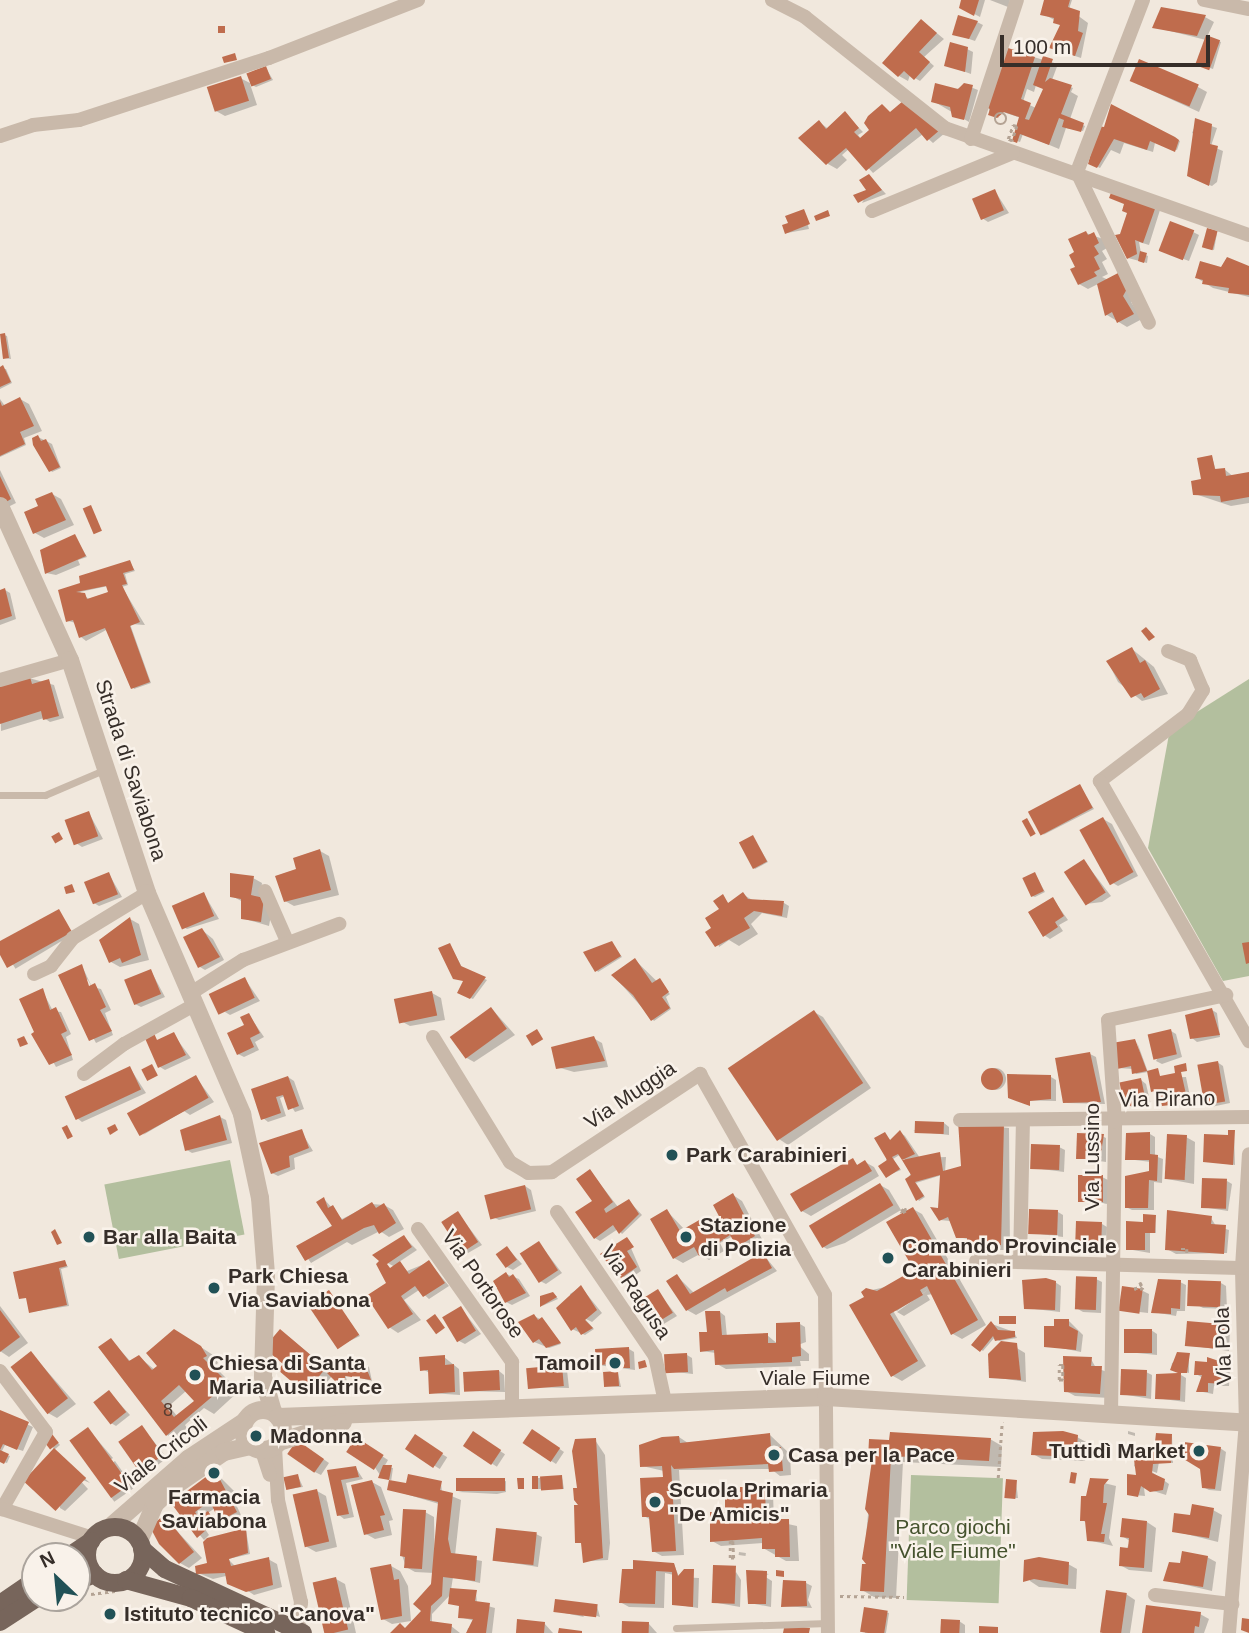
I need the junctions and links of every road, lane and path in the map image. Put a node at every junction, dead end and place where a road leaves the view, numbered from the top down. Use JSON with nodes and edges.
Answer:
{"nodes":[{"id":1,"x":418,"y":0,"type":"edge"},
{"id":2,"x":772,"y":0,"type":"edge"},
{"id":3,"x":1017,"y":0,"type":"edge"},
{"id":4,"x":1143,"y":0,"type":"edge"},
{"id":5,"x":1204,"y":0,"type":"edge"},
{"id":6,"x":1249,"y":9,"type":"edge"},
{"id":7,"x":0,"y":136,"type":"edge"},
{"id":8,"x":971,"y":139,"type":"junction"},
{"id":9,"x":1013,"y":153,"type":"junction"},
{"id":10,"x":1077,"y":172,"type":"junction"},
{"id":11,"x":872,"y":211,"type":"dead end"},
{"id":12,"x":1249,"y":236,"type":"edge"},
{"id":13,"x":1149,"y":323,"type":"dead end"},
{"id":14,"x":0,"y":506,"type":"edge"},
{"id":15,"x":1168,"y":651,"type":"dead end"},
{"id":16,"x":70,"y":660,"type":"junction"},
{"id":17,"x":0,"y":680,"type":"edge"},
{"id":18,"x":107,"y":768,"type":"junction"},
{"id":19,"x":0,"y":795,"type":"edge"},
{"id":20,"x":265,"y":891,"type":"dead end"},
{"id":21,"x":147,"y":893,"type":"junction"},
{"id":22,"x":339,"y":924,"type":"dead end"},
{"id":23,"x":288,"y":941,"type":"junction"},
{"id":24,"x":34,"y":974,"type":"dead end"},
{"id":25,"x":1226,"y":995,"type":"junction"},
{"id":26,"x":194,"y":999,"type":"junction"},
{"id":27,"x":433,"y":1037,"type":"dead end"},
{"id":28,"x":1249,"y":1041,"type":"edge"},
{"id":29,"x":84,"y":1074,"type":"dead end"},
{"id":30,"x":1249,"y":1117,"type":"edge"},
{"id":31,"x":960,"y":1120,"type":"dead end"},
{"id":32,"x":1023,"y":1121,"type":"junction"},
{"id":33,"x":1115,"y":1122,"type":"junction"},
{"id":34,"x":1249,"y":1154,"type":"edge"},
{"id":35,"x":556,"y":1212,"type":"dead end"},
{"id":36,"x":418,"y":1229,"type":"dead end"},
{"id":37,"x":1181,"y":1249,"type":"dead end"},
{"id":38,"x":1187,"y":1252,"type":"dead end"},
{"id":39,"x":976,"y":1262,"type":"dead end"},
{"id":40,"x":1020,"y":1262,"type":"junction"},
{"id":41,"x":1112,"y":1266,"type":"junction"},
{"id":42,"x":1246,"y":1268,"type":"edge"},
{"id":43,"x":0,"y":1371,"type":"edge"},
{"id":44,"x":263,"y":1377,"type":"junction"},
{"id":45,"x":826,"y":1397,"type":"junction"},
{"id":46,"x":664,"y":1402,"type":"junction"},
{"id":47,"x":512,"y":1406,"type":"junction"},
{"id":48,"x":1002,"y":1408,"type":"junction"},
{"id":49,"x":381,"y":1414,"type":"junction"},
{"id":50,"x":276,"y":1415,"type":"junction"},
{"id":51,"x":1111,"y":1415,"type":"junction"},
{"id":52,"x":246,"y":1419,"type":"junction"},
{"id":53,"x":1248,"y":1423,"type":"edge"},
{"id":54,"x":266,"y":1447,"type":"junction"},
{"id":55,"x":998,"y":1478,"type":"dead end"},
{"id":56,"x":109,"y":1528,"type":"junction"},
{"id":57,"x":92,"y":1539,"type":"junction"},
{"id":58,"x":88,"y":1542,"type":"edge"},
{"id":59,"x":141,"y":1545,"type":"junction"},
{"id":60,"x":95,"y":1574,"type":"junction"},
{"id":61,"x":91,"y":1576,"type":"edge"},
{"id":62,"x":126,"y":1580,"type":"junction"},
{"id":63,"x":21,"y":1590,"type":"edge"},
{"id":64,"x":1155,"y":1595,"type":"dead end"},
{"id":65,"x":828,"y":1596,"type":"junction"},
{"id":66,"x":904,"y":1597,"type":"dead end"},
{"id":67,"x":0,"y":1604,"type":"edge"},
{"id":68,"x":1232,"y":1604,"type":"junction"},
{"id":69,"x":21,"y":1608,"type":"edge"},
{"id":70,"x":0,"y":1622,"type":"edge"},
{"id":71,"x":676,"y":1628,"type":"dead end"},
{"id":72,"x":828,"y":1628,"type":"edge"},
{"id":73,"x":300,"y":1632,"type":"edge"},
{"id":74,"x":266,"y":1633,"type":"edge"},
{"id":75,"x":1229,"y":1633,"type":"edge"}],
"edges":[{"from":1,"to":7,"type":"street"},
{"from":2,"to":8,"type":"street"},
{"from":3,"to":8,"type":"street"},
{"from":4,"to":10,"type":"street"},
{"from":5,"to":6,"type":"street"},
{"from":8,"to":9,"type":"street"},
{"from":9,"to":10,"type":"street"},
{"from":9,"to":11,"type":"street"},
{"from":10,"to":12,"type":"street"},
{"from":10,"to":13,"type":"street"},
{"from":14,"to":16,"type":"street","name":"Strada di Saviabona"},
{"from":15,"to":25,"type":"street"},
{"from":16,"to":17,"type":"street","name":"Strada di Saviabona"},
{"from":16,"to":18,"type":"street","name":"Strada di Saviabona"},
{"from":18,"to":19,"type":"lane"},
{"from":18,"to":21,"type":"street","name":"Strada di Saviabona"},
{"from":20,"to":23,"type":"street"},
{"from":21,"to":24,"type":"street","name":"Strada di Saviabona"},
{"from":21,"to":26,"type":"street","name":"Strada di Saviabona"},
{"from":22,"to":23,"type":"street"},
{"from":23,"to":26,"type":"street"},
{"from":25,"to":28,"type":"street"},
{"from":25,"to":33,"type":"street","name":"Via Lussino"},
{"from":26,"to":29,"type":"street"},
{"from":26,"to":44,"type":"street","name":"Strada di Saviabona"},
{"from":27,"to":45,"type":"street","name":"Via Muggia"},
{"from":30,"to":33,"type":"street","name":"Via Pirano"},
{"from":31,"to":32,"type":"street","name":"Via Pirano"},
{"from":32,"to":33,"type":"street","name":"Via Pirano"},
{"from":32,"to":40,"type":"street"},
{"from":33,"to":41,"type":"street","name":"Via Lussino"},
{"from":34,"to":42,"type":"street","name":"Via Pola"},
{"from":35,"to":46,"type":"street","name":"Via Ragusa"},
{"from":36,"to":47,"type":"street","name":"Via Portorose"},
{"from":37,"to":38,"type":"path"},
{"from":39,"to":40,"type":"street"},
{"from":40,"to":41,"type":"street"},
{"from":41,"to":42,"type":"street"},
{"from":41,"to":51,"type":"street","name":"Via Lussino"},
{"from":42,"to":53,"type":"street","name":"Via Pola"},
{"from":43,"to":57,"type":"street"},
{"from":44,"to":50,"type":"street","name":"Strada di Saviabona"},
{"from":44,"to":52,"type":"street","name":"Strada di Saviabona"},
{"from":45,"to":46,"type":"street","name":"Viale Fiume"},
{"from":45,"to":48,"type":"street","name":"Viale Fiume"},
{"from":45,"to":65,"type":"street"},
{"from":46,"to":47,"type":"street","name":"Viale Fiume"},
{"from":47,"to":49,"type":"street","name":"Viale Fiume"},
{"from":48,"to":51,"type":"street","name":"Viale Fiume"},
{"from":48,"to":55,"type":"path"},
{"from":49,"to":50,"type":"street","name":"Viale Fiume"},
{"from":49,"to":54,"type":"street","name":"Viale Fiume"},
{"from":50,"to":52,"type":"street"},
{"from":50,"to":54,"type":"street"},
{"from":51,"to":53,"type":"street","name":"Viale Fiume"},
{"from":52,"to":54,"type":"street"},
{"from":52,"to":56,"type":"street","name":"Viale Cricoli"},
{"from":53,"to":68,"type":"street","name":"Via Pola"},
{"from":54,"to":59,"type":"street","name":"Viale Cricoli"},
{"from":54,"to":73,"type":"street"},
{"from":56,"to":57,"type":"main road","name":"Viale Cricoli"},
{"from":56,"to":59,"type":"main road","name":"Viale Cricoli"},
{"from":57,"to":58,"type":"main road","name":"Viale Cricoli"},
{"from":57,"to":60,"type":"main road"},
{"from":59,"to":62,"type":"main road","name":"Viale Cricoli"},
{"from":59,"to":73,"type":"main road"},
{"from":60,"to":61,"type":"main road"},
{"from":60,"to":62,"type":"main road"},
{"from":62,"to":74,"type":"main road"},
{"from":63,"to":67,"type":"main road"},
{"from":64,"to":68,"type":"street"},
{"from":65,"to":66,"type":"path"},
{"from":65,"to":72,"type":"street"},
{"from":68,"to":75,"type":"street","name":"Via Pola"},
{"from":69,"to":70,"type":"main road"},
{"from":71,"to":72,"type":"lane"}]}
